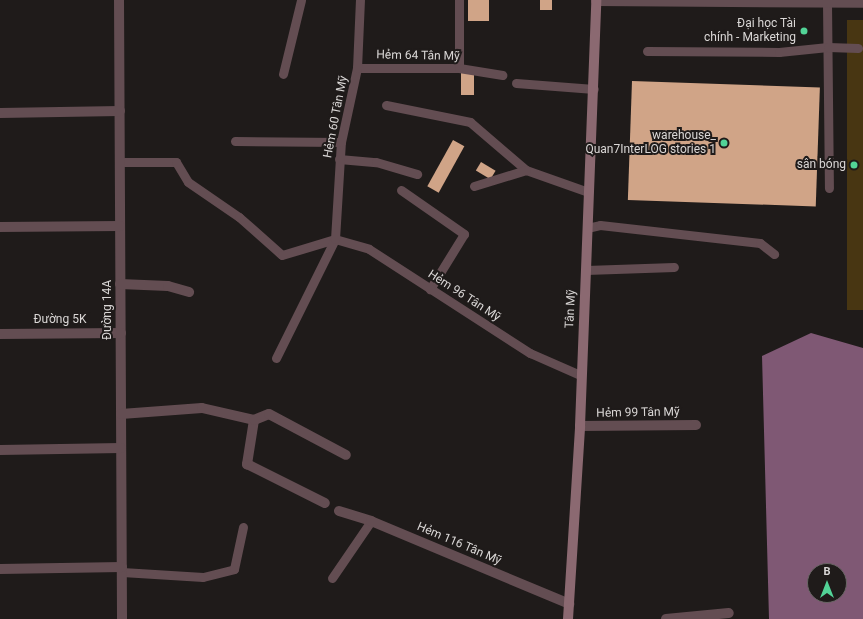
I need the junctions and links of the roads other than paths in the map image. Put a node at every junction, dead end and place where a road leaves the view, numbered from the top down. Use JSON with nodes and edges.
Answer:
{"nodes":[{"id":1,"x":119,"y":0,"type":"edge"},
{"id":2,"x":301,"y":0,"type":"edge"},
{"id":3,"x":360,"y":0,"type":"edge"},
{"id":4,"x":458,"y":0,"type":"edge"},
{"id":5,"x":596,"y":0,"type":"edge"},
{"id":6,"x":697,"y":1,"type":"edge"},
{"id":7,"x":827,"y":3,"type":"junction"},
{"id":8,"x":863,"y":3,"type":"edge"},
{"id":9,"x":828,"y":47,"type":"junction"},
{"id":10,"x":858,"y":48,"type":"dead end"},
{"id":11,"x":646,"y":51,"type":"dead end"},
{"id":12,"x":357,"y":68,"type":"junction"},
{"id":13,"x":460,"y":68,"type":"junction"},
{"id":14,"x":283,"y":74,"type":"dead end"},
{"id":15,"x":502,"y":75,"type":"dead end"},
{"id":16,"x":516,"y":83,"type":"dead end"},
{"id":17,"x":594,"y":88,"type":"junction"},
{"id":18,"x":386,"y":106,"type":"dead end"},
{"id":19,"x":120,"y":111,"type":"junction"},
{"id":20,"x":0,"y":113,"type":"edge"},
{"id":21,"x":235,"y":141,"type":"dead end"},
{"id":22,"x":341,"y":142,"type":"junction"},
{"id":23,"x":339,"y":159,"type":"junction"},
{"id":24,"x":120,"y":162,"type":"junction"},
{"id":25,"x":526,"y":170,"type":"junction"},
{"id":26,"x":417,"y":174,"type":"dead end"},
{"id":27,"x":474,"y":186,"type":"dead end"},
{"id":28,"x":829,"y":188,"type":"dead end"},
{"id":29,"x":401,"y":190,"type":"dead end"},
{"id":30,"x":588,"y":192,"type":"junction"},
{"id":31,"x":120,"y":226,"type":"junction"},
{"id":32,"x":0,"y":227,"type":"edge"},
{"id":33,"x":587,"y":228,"type":"junction"},
{"id":34,"x":335,"y":239,"type":"junction"},
{"id":35,"x":774,"y":254,"type":"dead end"},
{"id":36,"x":674,"y":267,"type":"dead end"},
{"id":37,"x":586,"y":270,"type":"junction"},
{"id":38,"x":120,"y":284,"type":"junction"},
{"id":39,"x":430,"y":289,"type":"junction"},
{"id":40,"x":189,"y":292,"type":"dead end"},
{"id":41,"x":121,"y":332,"type":"junction"},
{"id":42,"x":0,"y":334,"type":"edge"},
{"id":43,"x":276,"y":358,"type":"dead end"},
{"id":44,"x":580,"y":375,"type":"junction"},
{"id":45,"x":121,"y":414,"type":"junction"},
{"id":46,"x":254,"y":420,"type":"junction"},
{"id":47,"x":696,"y":425,"type":"dead end"},
{"id":48,"x":580,"y":426,"type":"junction"},
{"id":49,"x":121,"y":448,"type":"junction"},
{"id":50,"x":0,"y":450,"type":"edge"},
{"id":51,"x":346,"y":455,"type":"dead end"},
{"id":52,"x":325,"y":504,"type":"dead end"},
{"id":53,"x":338,"y":511,"type":"dead end"},
{"id":54,"x":371,"y":521,"type":"junction"},
{"id":55,"x":243,"y":527,"type":"dead end"},
{"id":56,"x":0,"y":569,"type":"edge"},
{"id":57,"x":122,"y":569,"type":"junction"},
{"id":58,"x":332,"y":578,"type":"dead end"},
{"id":59,"x":568,"y":604,"type":"junction"},
{"id":60,"x":729,"y":614,"type":"dead end"},
{"id":61,"x":122,"y":619,"type":"edge"},
{"id":62,"x":568,"y":619,"type":"edge"},
{"id":63,"x":666,"y":619,"type":"edge"}],
"edges":[{"from":1,"to":19,"type":"street","name":"Đường 14A"},
{"from":2,"to":14,"type":"lane"},
{"from":3,"to":12,"type":"lane","name":"Hẻm 60 Tân Mỹ"},
{"from":4,"to":13,"type":"lane"},
{"from":5,"to":6,"type":"street"},
{"from":5,"to":17,"type":"street","name":"Tân Mỹ"},
{"from":6,"to":7,"type":"street"},
{"from":7,"to":8,"type":"street"},
{"from":7,"to":9,"type":"lane"},
{"from":9,"to":10,"type":"lane"},
{"from":9,"to":11,"type":"lane"},
{"from":9,"to":28,"type":"lane"},
{"from":12,"to":13,"type":"lane","name":"Hẻm 64 Tân Mỹ"},
{"from":12,"to":22,"type":"lane","name":"Hẻm 60 Tân Mỹ"},
{"from":13,"to":15,"type":"lane","name":"Hẻm 64 Tân Mỹ"},
{"from":16,"to":17,"type":"lane"},
{"from":17,"to":30,"type":"street","name":"Tân Mỹ"},
{"from":18,"to":25,"type":"lane"},
{"from":19,"to":20,"type":"street"},
{"from":19,"to":24,"type":"street","name":"Đường 14A"},
{"from":21,"to":22,"type":"lane"},
{"from":22,"to":23,"type":"lane","name":"Hẻm 60 Tân Mỹ"},
{"from":23,"to":26,"type":"lane"},
{"from":23,"to":34,"type":"lane","name":"Hẻm 60 Tân Mỹ"},
{"from":24,"to":31,"type":"street","name":"Đường 14A"},
{"from":24,"to":34,"type":"lane"},
{"from":25,"to":27,"type":"lane"},
{"from":25,"to":30,"type":"lane"},
{"from":29,"to":39,"type":"lane"},
{"from":30,"to":33,"type":"street","name":"Tân Mỹ"},
{"from":31,"to":32,"type":"street"},
{"from":31,"to":38,"type":"street","name":"Đường 14A"},
{"from":33,"to":35,"type":"lane"},
{"from":33,"to":37,"type":"street","name":"Tân Mỹ"},
{"from":34,"to":39,"type":"lane","name":"Hẻm 96 Tân Mỹ"},
{"from":34,"to":43,"type":"lane"},
{"from":36,"to":37,"type":"lane"},
{"from":37,"to":44,"type":"street","name":"Tân Mỹ"},
{"from":38,"to":40,"type":"street"},
{"from":38,"to":41,"type":"street","name":"Đường 14A"},
{"from":39,"to":44,"type":"lane","name":"Hẻm 96 Tân Mỹ"},
{"from":41,"to":42,"type":"street","name":"Đường 5K"},
{"from":41,"to":45,"type":"street","name":"Đường 14A"},
{"from":44,"to":48,"type":"street","name":"Tân Mỹ"},
{"from":45,"to":46,"type":"street"},
{"from":45,"to":49,"type":"street","name":"Đường 14A"},
{"from":46,"to":51,"type":"street"},
{"from":46,"to":52,"type":"street"},
{"from":47,"to":48,"type":"street","name":"Hẻm 99 Tân Mỹ"},
{"from":48,"to":59,"type":"street","name":"Tân Mỹ"},
{"from":49,"to":50,"type":"street"},
{"from":49,"to":57,"type":"street","name":"Đường 14A"},
{"from":53,"to":54,"type":"street","name":"Hẻm 116 Tân Mỹ"},
{"from":54,"to":58,"type":"lane"},
{"from":54,"to":59,"type":"street","name":"Hẻm 116 Tân Mỹ"},
{"from":55,"to":57,"type":"lane"},
{"from":56,"to":57,"type":"street"},
{"from":57,"to":61,"type":"street","name":"Đường 14A"},
{"from":59,"to":62,"type":"street","name":"Tân Mỹ"},
{"from":60,"to":63,"type":"street"}]}
